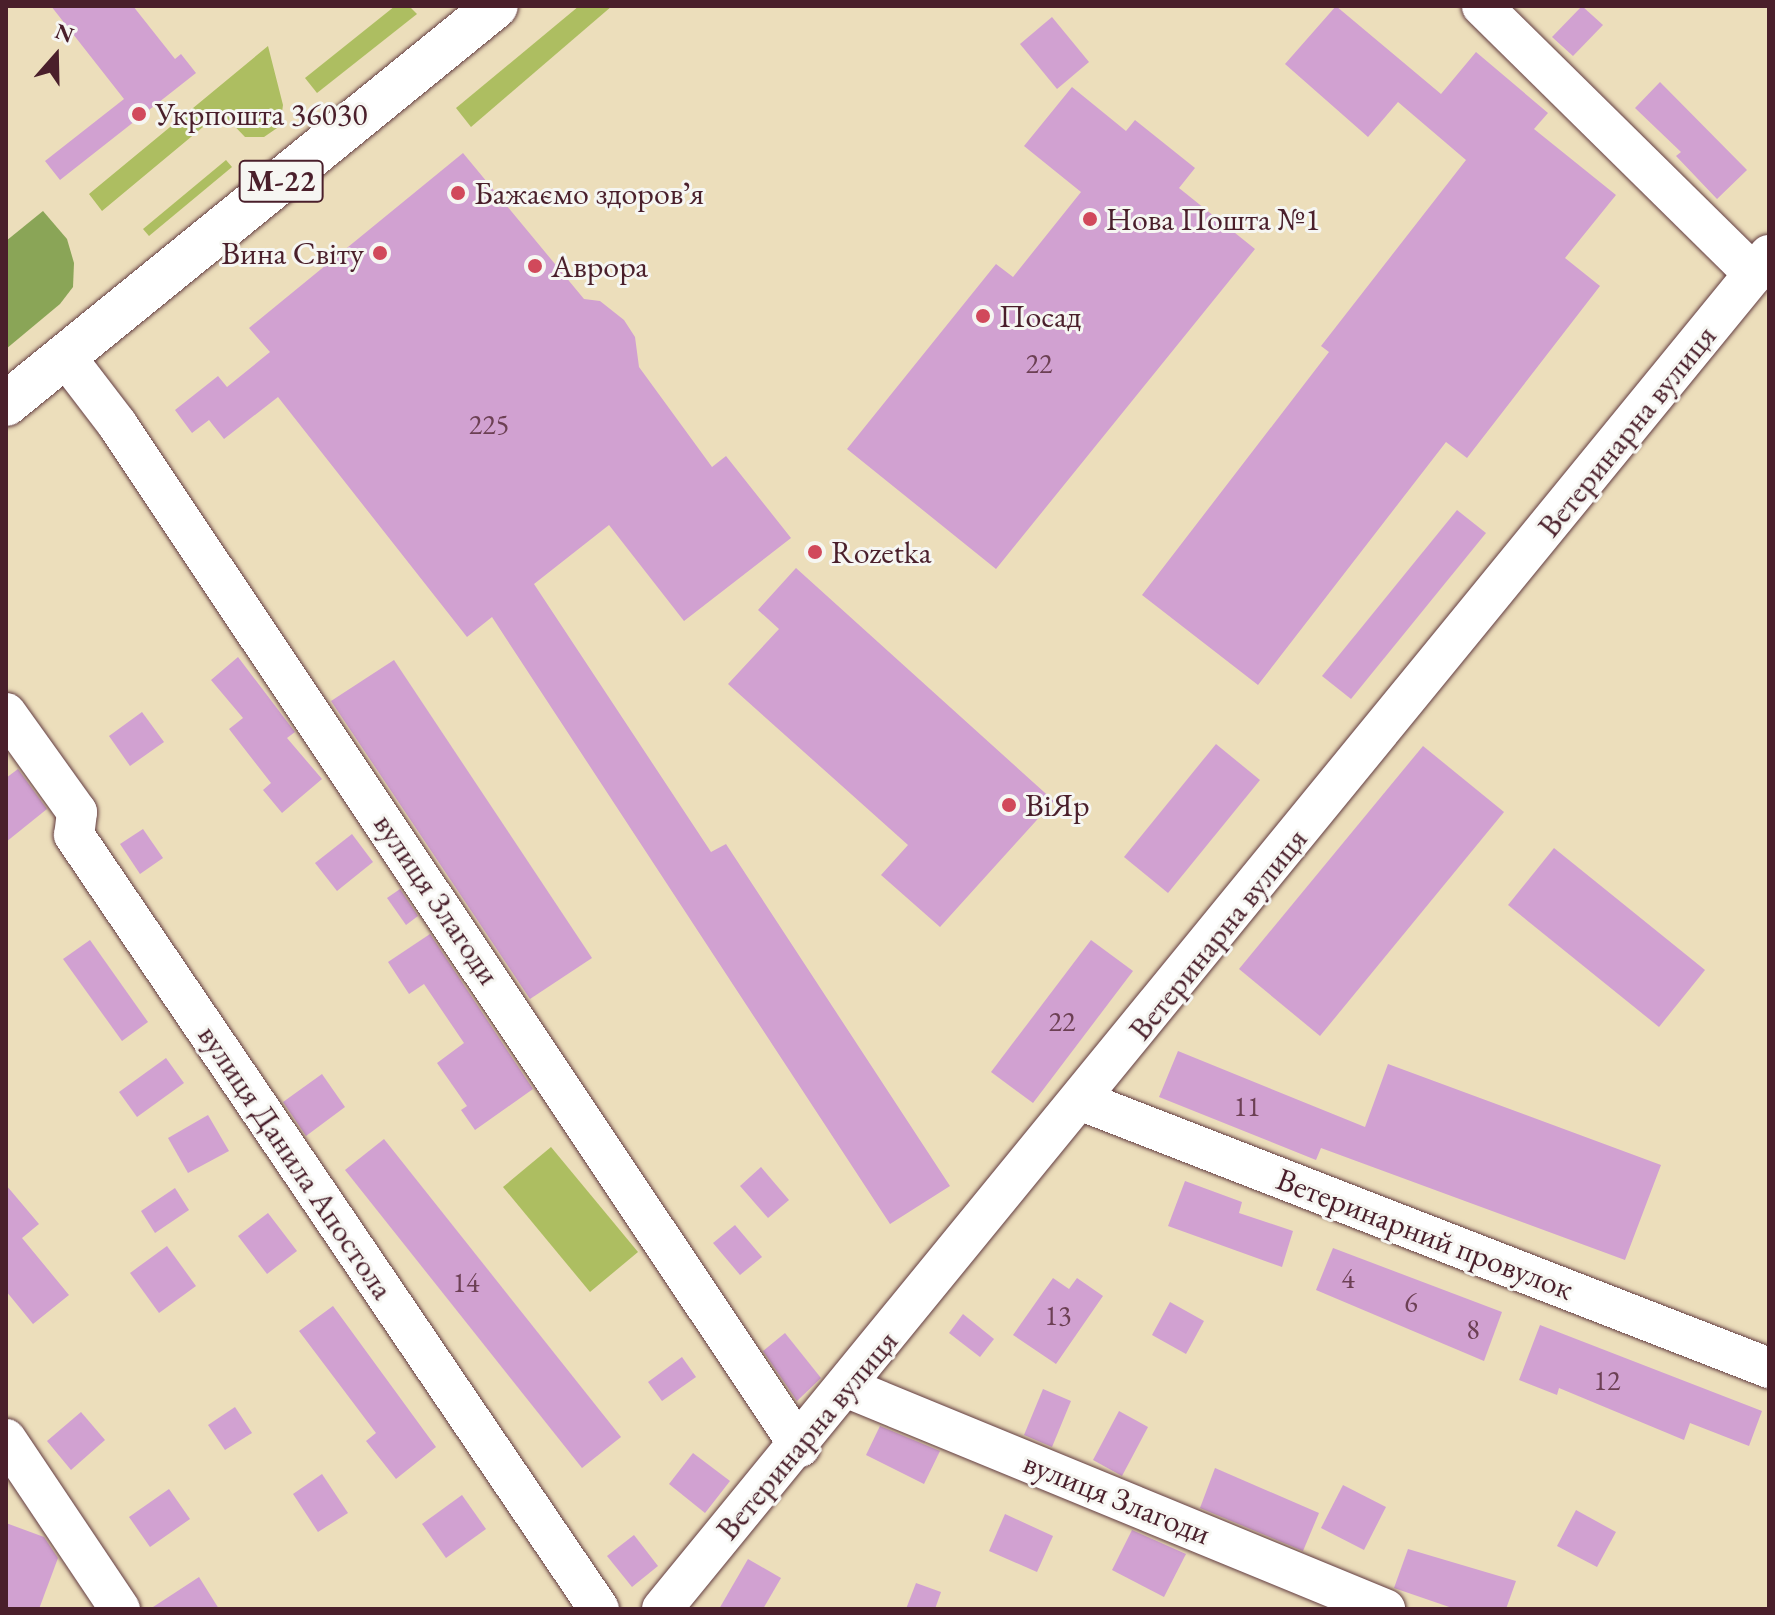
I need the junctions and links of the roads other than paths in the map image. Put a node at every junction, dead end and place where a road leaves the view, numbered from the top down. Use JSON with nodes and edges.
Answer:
{"nodes":[{"id":1,"x":496,"y":6,"type":"edge"},
{"id":2,"x":1482,"y":6,"type":"edge"},
{"id":3,"x":1762,"y":265,"type":"edge"},
{"id":4,"x":65,"y":356,"type":"junction"},
{"id":5,"x":6,"y":404,"type":"edge"},
{"id":6,"x":6,"y":713,"type":"edge"},
{"id":7,"x":1082,"y":1101,"type":"junction"},
{"id":8,"x":1769,"y":1368,"type":"edge"},
{"id":9,"x":848,"y":1388,"type":"junction"},
{"id":10,"x":6,"y":1439,"type":"edge"},
{"id":11,"x":800,"y":1447,"type":"junction"},
{"id":12,"x":120,"y":1609,"type":"edge"},
{"id":13,"x":599,"y":1609,"type":"edge"},
{"id":14,"x":662,"y":1609,"type":"edge"},
{"id":15,"x":1385,"y":1609,"type":"edge"}],
"edges":[{"from":1,"to":4,"type":"highway","number":"М-22"},
{"from":2,"to":3,"type":"street"},
{"from":3,"to":7,"type":"street","name":"Ветеринарна вулиця"},
{"from":4,"to":5,"type":"highway","number":"М-22"},
{"from":4,"to":11,"type":"street","name":"вулиця Злагоди"},
{"from":6,"to":13,"type":"street","name":"вулиця Данила Апостола"},
{"from":7,"to":8,"type":"street","name":"Ветеринарний провулок"},
{"from":7,"to":9,"type":"street","name":"Ветеринарна вулиця"},
{"from":9,"to":11,"type":"street","name":"Ветеринарна вулиця"},
{"from":9,"to":15,"type":"street","name":"вулиця Злагоди"},
{"from":10,"to":12,"type":"street"},
{"from":11,"to":14,"type":"street","name":"Ветеринарна вулиця"}]}
